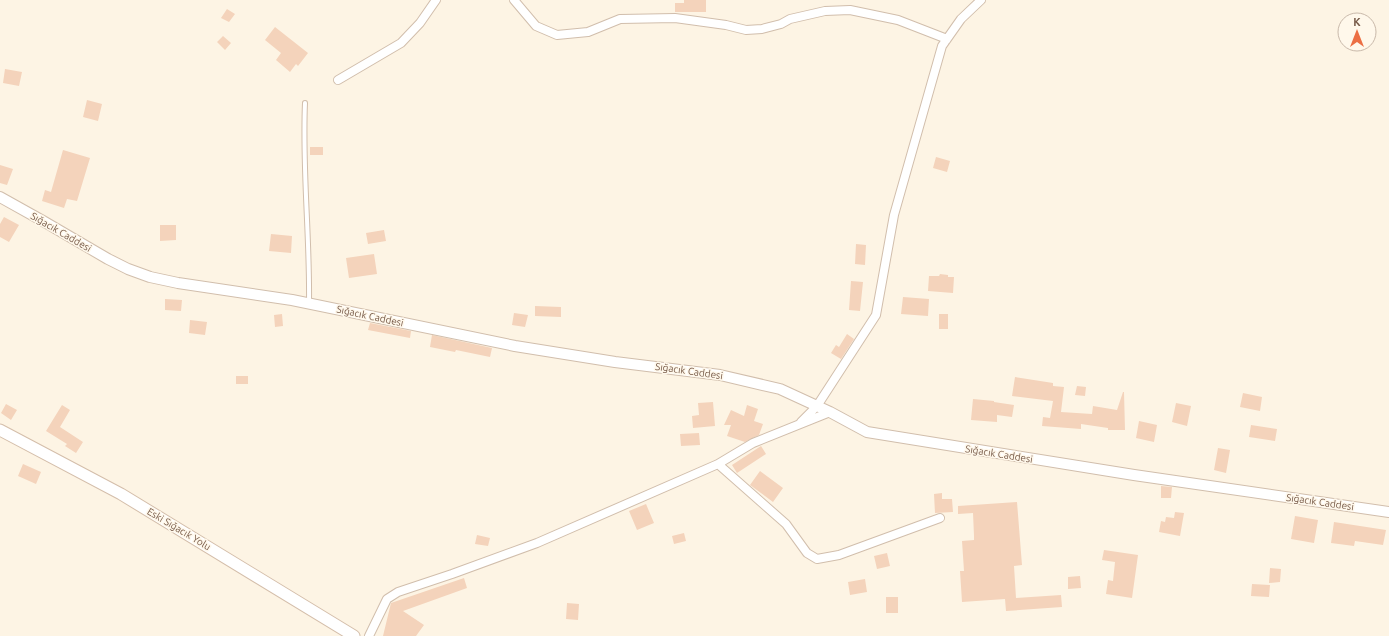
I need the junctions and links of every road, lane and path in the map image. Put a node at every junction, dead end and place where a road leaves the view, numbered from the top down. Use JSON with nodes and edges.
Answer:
{"nodes":[{"id":1,"x":436,"y":0,"type":"edge"},
{"id":2,"x":514,"y":0,"type":"edge"},
{"id":3,"x":981,"y":0,"type":"edge"},
{"id":4,"x":947,"y":39,"type":"junction"},
{"id":5,"x":338,"y":80,"type":"dead end"},
{"id":6,"x":305,"y":102,"type":"dead end"},
{"id":7,"x":0,"y":197,"type":"edge"},
{"id":8,"x":309,"y":304,"type":"junction"},
{"id":9,"x":817,"y":406,"type":"junction"},
{"id":10,"x":830,"y":412,"type":"junction"},
{"id":11,"x":798,"y":425,"type":"junction"},
{"id":12,"x":0,"y":430,"type":"edge"},
{"id":13,"x":718,"y":464,"type":"junction"},
{"id":14,"x":1389,"y":512,"type":"edge"},
{"id":15,"x":940,"y":518,"type":"dead end"},
{"id":16,"x":354,"y":636,"type":"edge"},
{"id":17,"x":369,"y":636,"type":"edge"}],
"edges":[{"from":1,"to":5,"type":"street"},
{"from":2,"to":4,"type":"street"},
{"from":3,"to":4,"type":"street"},
{"from":4,"to":9,"type":"street"},
{"from":6,"to":8,"type":"lane"},
{"from":7,"to":8,"type":"street","name":"Sığacık Caddesi"},
{"from":8,"to":9,"type":"street","name":"Sığacık Caddesi"},
{"from":9,"to":10,"type":"street","name":"Sığacık Caddesi"},
{"from":9,"to":11,"type":"street"},
{"from":10,"to":11,"type":"street"},
{"from":10,"to":14,"type":"street","name":"Sığacık Caddesi"},
{"from":11,"to":13,"type":"street"},
{"from":12,"to":16,"type":"main road","name":"Eski Sığacık Yolu"},
{"from":13,"to":15,"type":"street"},
{"from":13,"to":17,"type":"street"}]}
